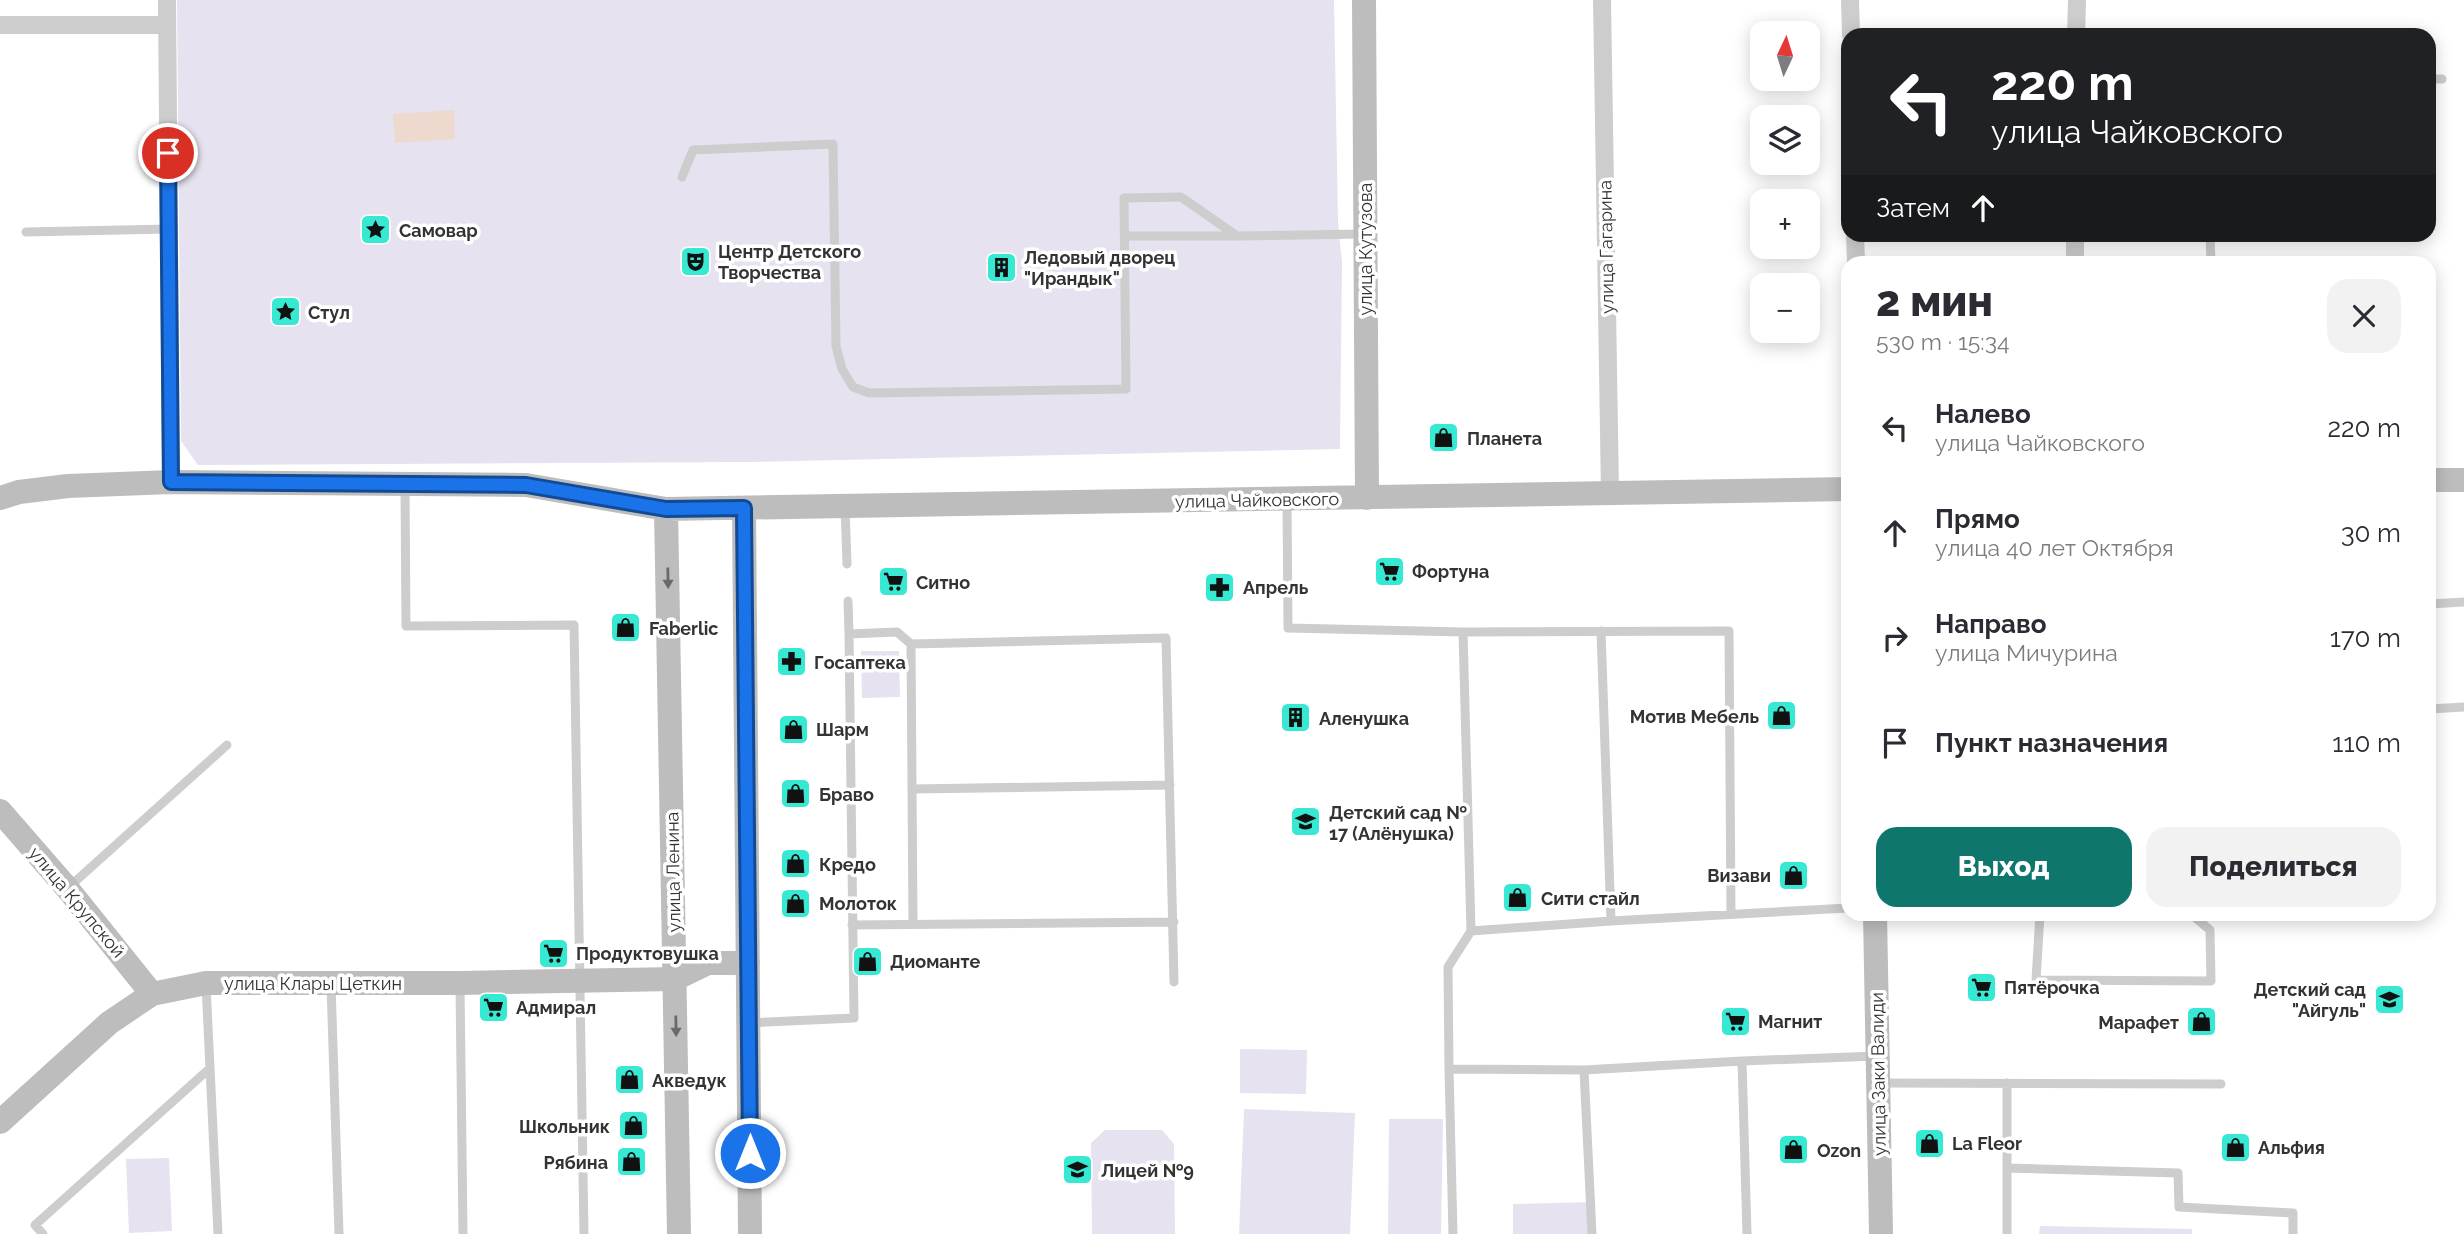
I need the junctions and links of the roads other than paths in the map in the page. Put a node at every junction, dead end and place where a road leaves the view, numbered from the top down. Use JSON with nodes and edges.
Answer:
{"nodes":[{"id":1,"x":166,"y":0,"type":"edge"},
{"id":2,"x":1364,"y":0,"type":"edge"},
{"id":3,"x":1602,"y":0,"type":"edge"},
{"id":4,"x":1850,"y":0,"type":"edge"},
{"id":5,"x":2077,"y":0,"type":"edge"},
{"id":6,"x":0,"y":25,"type":"edge"},
{"id":7,"x":167,"y":25,"type":"junction"},
{"id":8,"x":1851,"y":28,"type":"edge"},
{"id":9,"x":2076,"y":28,"type":"edge"},
{"id":10,"x":2436,"y":79,"type":"edge"},
{"id":11,"x":2442,"y":79,"type":"dead end"},
{"id":12,"x":682,"y":177,"type":"dead end"},
{"id":13,"x":169,"y":229,"type":"junction"},
{"id":14,"x":26,"y":232,"type":"dead end"},
{"id":15,"x":1364,"y":234,"type":"junction"},
{"id":16,"x":1125,"y":236,"type":"junction"},
{"id":17,"x":1237,"y":236,"type":"junction"},
{"id":18,"x":2436,"y":480,"type":"edge"},
{"id":19,"x":2464,"y":480,"type":"edge"},
{"id":20,"x":171,"y":482,"type":"junction"},
{"id":21,"x":405,"y":484,"type":"junction"},
{"id":22,"x":1841,"y":489,"type":"edge"},
{"id":23,"x":1610,"y":493,"type":"junction"},
{"id":24,"x":0,"y":498,"type":"edge"},
{"id":25,"x":1367,"y":498,"type":"junction"},
{"id":26,"x":1287,"y":500,"type":"junction"},
{"id":27,"x":845,"y":506,"type":"junction"},
{"id":28,"x":744,"y":508,"type":"junction"},
{"id":29,"x":666,"y":509,"type":"junction"},
{"id":30,"x":847,"y":564,"type":"dead end"},
{"id":31,"x":848,"y":601,"type":"dead end"},
{"id":32,"x":2464,"y":603,"type":"edge"},
{"id":33,"x":2436,"y":604,"type":"edge"},
{"id":34,"x":1601,"y":631,"type":"junction"},
{"id":35,"x":1463,"y":632,"type":"junction"},
{"id":36,"x":849,"y":634,"type":"junction"},
{"id":37,"x":911,"y":644,"type":"junction"},
{"id":38,"x":2464,"y":707,"type":"edge"},
{"id":39,"x":2436,"y":709,"type":"edge"},
{"id":40,"x":227,"y":745,"type":"dead end"},
{"id":41,"x":1170,"y":785,"type":"junction"},
{"id":42,"x":914,"y":789,"type":"junction"},
{"id":43,"x":0,"y":811,"type":"edge"},
{"id":44,"x":67,"y":888,"type":"junction"},
{"id":45,"x":1841,"y":908,"type":"edge"},
{"id":46,"x":1731,"y":914,"type":"junction"},
{"id":47,"x":1611,"y":920,"type":"junction"},
{"id":48,"x":1875,"y":921,"type":"edge"},
{"id":49,"x":2040,"y":921,"type":"edge"},
{"id":50,"x":2199,"y":921,"type":"edge"},
{"id":51,"x":1174,"y":922,"type":"junction"},
{"id":52,"x":913,"y":924,"type":"junction"},
{"id":53,"x":852,"y":925,"type":"junction"},
{"id":54,"x":1471,"y":931,"type":"junction"},
{"id":55,"x":748,"y":963,"type":"junction"},
{"id":56,"x":675,"y":979,"type":"junction"},
{"id":57,"x":579,"y":980,"type":"junction"},
{"id":58,"x":331,"y":982,"type":"junction"},
{"id":59,"x":1174,"y":982,"type":"dead end"},
{"id":60,"x":206,"y":983,"type":"junction"},
{"id":61,"x":460,"y":983,"type":"junction"},
{"id":62,"x":152,"y":994,"type":"junction"},
{"id":63,"x":748,"y":1023,"type":"junction"},
{"id":64,"x":1878,"y":1056,"type":"junction"},
{"id":65,"x":1742,"y":1061,"type":"junction"},
{"id":66,"x":209,"y":1069,"type":"junction"},
{"id":67,"x":1449,"y":1069,"type":"junction"},
{"id":68,"x":1584,"y":1070,"type":"junction"},
{"id":69,"x":1878,"y":1083,"type":"junction"},
{"id":70,"x":2007,"y":1083,"type":"junction"},
{"id":71,"x":2221,"y":1084,"type":"dead end"},
{"id":72,"x":0,"y":1122,"type":"edge"},
{"id":73,"x":2007,"y":1167,"type":"junction"},
{"id":74,"x":43,"y":1234,"type":"edge"},
{"id":75,"x":218,"y":1234,"type":"edge"},
{"id":76,"x":339,"y":1234,"type":"edge"},
{"id":77,"x":463,"y":1234,"type":"edge"},
{"id":78,"x":584,"y":1234,"type":"edge"},
{"id":79,"x":679,"y":1234,"type":"edge"},
{"id":80,"x":750,"y":1234,"type":"edge"},
{"id":81,"x":1453,"y":1234,"type":"edge"},
{"id":82,"x":1592,"y":1234,"type":"edge"},
{"id":83,"x":1746,"y":1234,"type":"edge"},
{"id":84,"x":1881,"y":1234,"type":"edge"},
{"id":85,"x":2007,"y":1234,"type":"edge"},
{"id":86,"x":2293,"y":1234,"type":"edge"}],
"edges":[{"from":1,"to":7,"type":"street"},
{"from":2,"to":15,"type":"main road","name":"улица Кутузова"},
{"from":3,"to":23,"type":"street","name":"улица Гагарина"},
{"from":4,"to":8,"type":"street"},
{"from":5,"to":9,"type":"street"},
{"from":6,"to":7,"type":"street"},
{"from":7,"to":13,"type":"street"},
{"from":10,"to":11,"type":"lane"},
{"from":12,"to":16,"type":"lane"},
{"from":13,"to":14,"type":"lane"},
{"from":13,"to":20,"type":"street"},
{"from":15,"to":17,"type":"lane"},
{"from":15,"to":25,"type":"main road","name":"улица Кутузова"},
{"from":16,"to":17,"type":"lane"},
{"from":16,"to":17,"type":"lane"},
{"from":18,"to":19,"type":"main road"},
{"from":20,"to":21,"type":"main road","name":"улица Чайковского"},
{"from":20,"to":24,"type":"main road","name":"улица Чайковского"},
{"from":21,"to":29,"type":"main road","name":"улица Чайковского"},
{"from":21,"to":57,"type":"lane"},
{"from":22,"to":23,"type":"main road","name":"улица Чайковского"},
{"from":23,"to":25,"type":"main road","name":"улица Чайковского"},
{"from":25,"to":26,"type":"main road","name":"улица Чайковского"},
{"from":26,"to":27,"type":"main road","name":"улица Чайковского"},
{"from":26,"to":35,"type":"lane"},
{"from":27,"to":28,"type":"main road","name":"улица Чайковского"},
{"from":27,"to":30,"type":"lane"},
{"from":28,"to":29,"type":"main road","name":"улица Чайковского"},
{"from":28,"to":55,"type":"main road"},
{"from":29,"to":56,"type":"main road","name":"улица Ленина","one_way":true},
{"from":31,"to":36,"type":"lane"},
{"from":32,"to":33,"type":"lane"},
{"from":34,"to":35,"type":"lane"},
{"from":34,"to":46,"type":"lane"},
{"from":34,"to":47,"type":"lane"},
{"from":35,"to":54,"type":"lane"},
{"from":36,"to":37,"type":"lane"},
{"from":36,"to":53,"type":"lane"},
{"from":37,"to":41,"type":"lane"},
{"from":37,"to":42,"type":"lane"},
{"from":38,"to":39,"type":"lane"},
{"from":40,"to":44,"type":"lane"},
{"from":41,"to":42,"type":"lane"},
{"from":41,"to":51,"type":"lane"},
{"from":42,"to":52,"type":"lane"},
{"from":43,"to":44,"type":"main road","name":"улица Крупской"},
{"from":44,"to":62,"type":"main road","name":"улица Крупской"},
{"from":45,"to":46,"type":"lane"},
{"from":46,"to":47,"type":"lane"},
{"from":47,"to":54,"type":"lane"},
{"from":48,"to":64,"type":"main road","name":"улица Заки Валиди"},
{"from":49,"to":50,"type":"lane"},
{"from":51,"to":52,"type":"lane"},
{"from":51,"to":59,"type":"lane"},
{"from":52,"to":53,"type":"lane"},
{"from":53,"to":63,"type":"lane"},
{"from":54,"to":67,"type":"lane"},
{"from":55,"to":56,"type":"main road"},
{"from":55,"to":63,"type":"main road"},
{"from":56,"to":57,"type":"main road","name":"улица Клары Цеткин"},
{"from":56,"to":79,"type":"main road","name":"улица Ленина","one_way":true},
{"from":57,"to":61,"type":"main road","name":"улица Клары Цеткин"},
{"from":57,"to":78,"type":"lane"},
{"from":58,"to":60,"type":"main road","name":"улица Клары Цеткин"},
{"from":58,"to":61,"type":"main road","name":"улица Клары Цеткин"},
{"from":58,"to":76,"type":"lane"},
{"from":60,"to":62,"type":"main road","name":"улица Клары Цеткин"},
{"from":60,"to":66,"type":"lane"},
{"from":61,"to":77,"type":"lane"},
{"from":62,"to":72,"type":"main road","name":"улица Клары Цеткин"},
{"from":63,"to":80,"type":"main road"},
{"from":64,"to":65,"type":"lane"},
{"from":64,"to":69,"type":"main road","name":"улица Заки Валиди"},
{"from":65,"to":68,"type":"lane"},
{"from":65,"to":83,"type":"lane"},
{"from":66,"to":74,"type":"lane"},
{"from":66,"to":75,"type":"lane"},
{"from":67,"to":68,"type":"lane"},
{"from":67,"to":81,"type":"lane"},
{"from":68,"to":82,"type":"lane"},
{"from":69,"to":70,"type":"lane"},
{"from":69,"to":84,"type":"main road","name":"улица Заки Валиди"},
{"from":70,"to":71,"type":"lane"},
{"from":70,"to":73,"type":"lane"},
{"from":73,"to":85,"type":"lane"},
{"from":73,"to":86,"type":"lane"}]}
